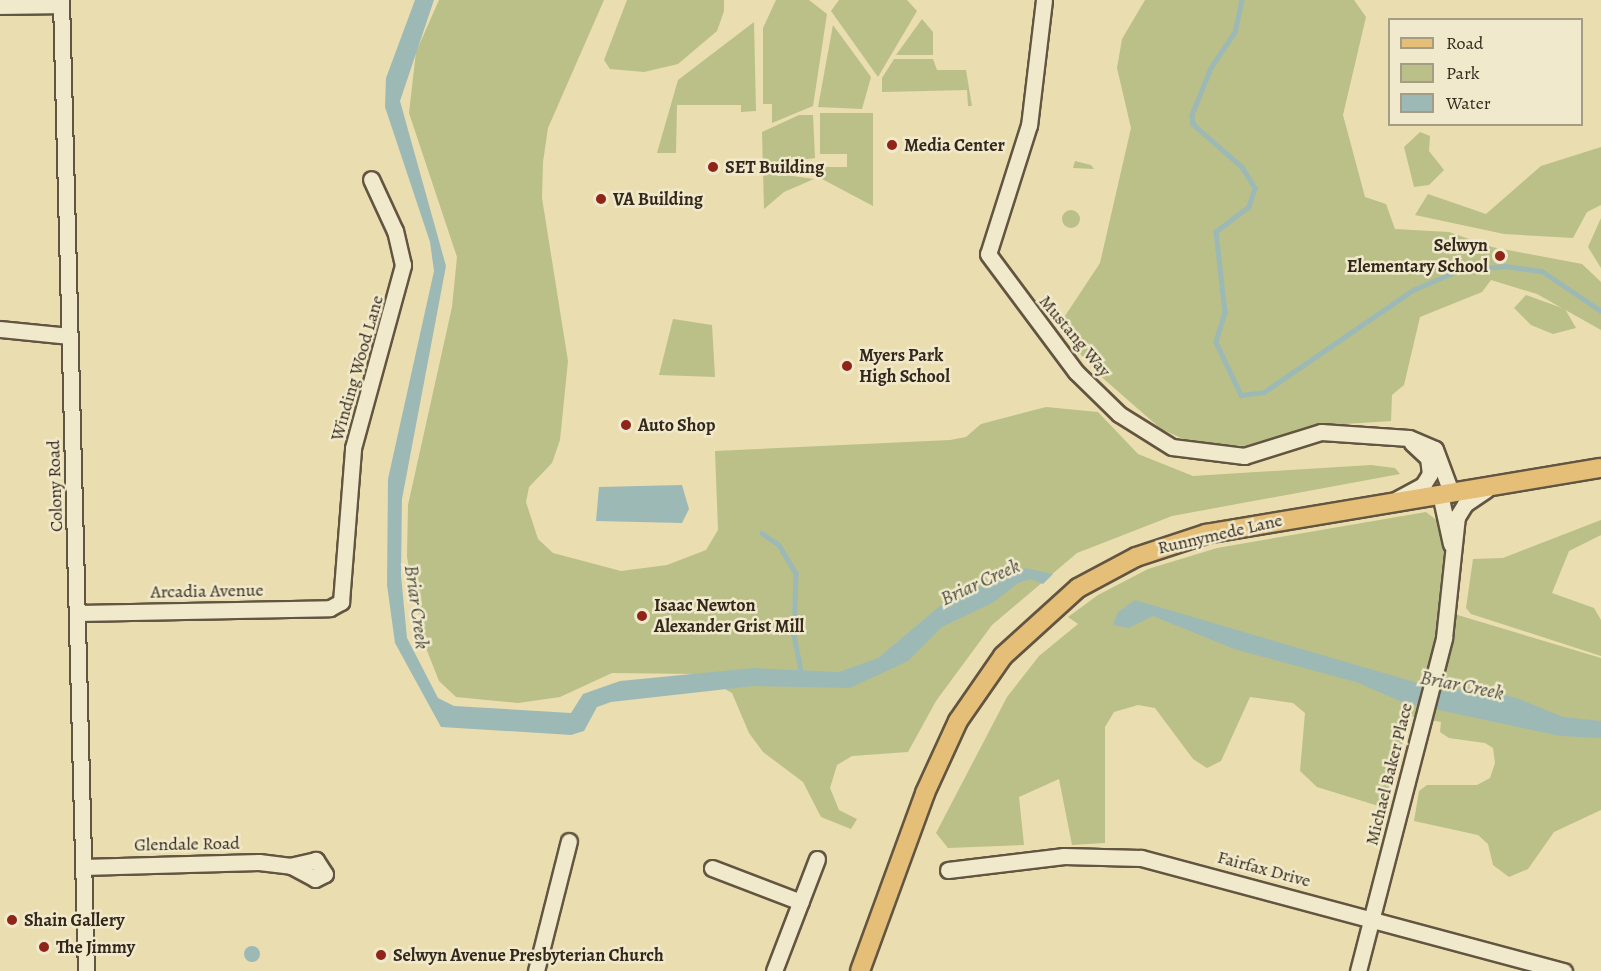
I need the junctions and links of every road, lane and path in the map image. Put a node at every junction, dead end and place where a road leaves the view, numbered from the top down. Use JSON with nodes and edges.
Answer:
{"nodes":[{"id":1,"x":1044,"y":0,"type":"edge"},
{"id":2,"x":61,"y":2,"type":"edge"},
{"id":3,"x":0,"y":6,"type":"edge"},
{"id":4,"x":371,"y":179,"type":"dead end"},
{"id":5,"x":0,"y":329,"type":"edge"},
{"id":6,"x":70,"y":336,"type":"junction"},
{"id":7,"x":1399,"y":436,"type":"junction"},
{"id":8,"x":1601,"y":468,"type":"edge"},
{"id":9,"x":1502,"y":484,"type":"junction"},
{"id":10,"x":1446,"y":493,"type":"junction"},
{"id":11,"x":1393,"y":501,"type":"junction"},
{"id":12,"x":1453,"y":549,"type":"junction"},
{"id":13,"x":336,"y":607,"type":"joint"},
{"id":14,"x":78,"y":613,"type":"junction"},
{"id":15,"x":569,"y":841,"type":"dead end"},
{"id":16,"x":817,"y":859,"type":"dead end"},
{"id":17,"x":291,"y":866,"type":"dead end"},
{"id":18,"x":83,"y":867,"type":"junction"},
{"id":19,"x":712,"y":868,"type":"dead end"},
{"id":20,"x":948,"y":870,"type":"dead end"},
{"id":21,"x":801,"y":902,"type":"junction"},
{"id":22,"x":1372,"y":919,"type":"junction"},
{"id":23,"x":778,"y":970,"type":"edge"},
{"id":24,"x":86,"y":971,"type":"edge"},
{"id":25,"x":536,"y":971,"type":"edge"},
{"id":26,"x":860,"y":971,"type":"edge"},
{"id":27,"x":1358,"y":971,"type":"edge"},
{"id":28,"x":1564,"y":971,"type":"edge"}],
"edges":[{"from":1,"to":7,"type":"street","name":"Mustang Way"},
{"from":2,"to":3,"type":"street"},
{"from":2,"to":6,"type":"street","name":"Colony Road"},
{"from":4,"to":13,"type":"street","name":"Winding Wood Lane"},
{"from":5,"to":6,"type":"street"},
{"from":6,"to":14,"type":"street","name":"Colony Road"},
{"from":7,"to":10,"type":"street"},
{"from":7,"to":11,"type":"street"},
{"from":8,"to":9,"type":"main road","name":"Runnymede Lane"},
{"from":9,"to":10,"type":"main road","name":"Runnymede Lane"},
{"from":9,"to":12,"type":"street"},
{"from":10,"to":11,"type":"main road","name":"Runnymede Lane"},
{"from":10,"to":12,"type":"street"},
{"from":11,"to":26,"type":"main road","name":"Runnymede Lane"},
{"from":12,"to":22,"type":"street","name":"Michael Baker Place"},
{"from":13,"to":14,"type":"street","name":"Arcadia Avenue"},
{"from":14,"to":18,"type":"street","name":"Colony Road"},
{"from":15,"to":25,"type":"street"},
{"from":16,"to":21,"type":"street"},
{"from":17,"to":18,"type":"street","name":"Glendale Road"},
{"from":18,"to":24,"type":"street","name":"Colony Road"},
{"from":19,"to":21,"type":"street"},
{"from":20,"to":22,"type":"street","name":"Fairfax Drive"},
{"from":21,"to":23,"type":"street"},
{"from":22,"to":27,"type":"street","name":"Michael Baker Place"},
{"from":22,"to":28,"type":"street","name":"Fairfax Drive"}]}
